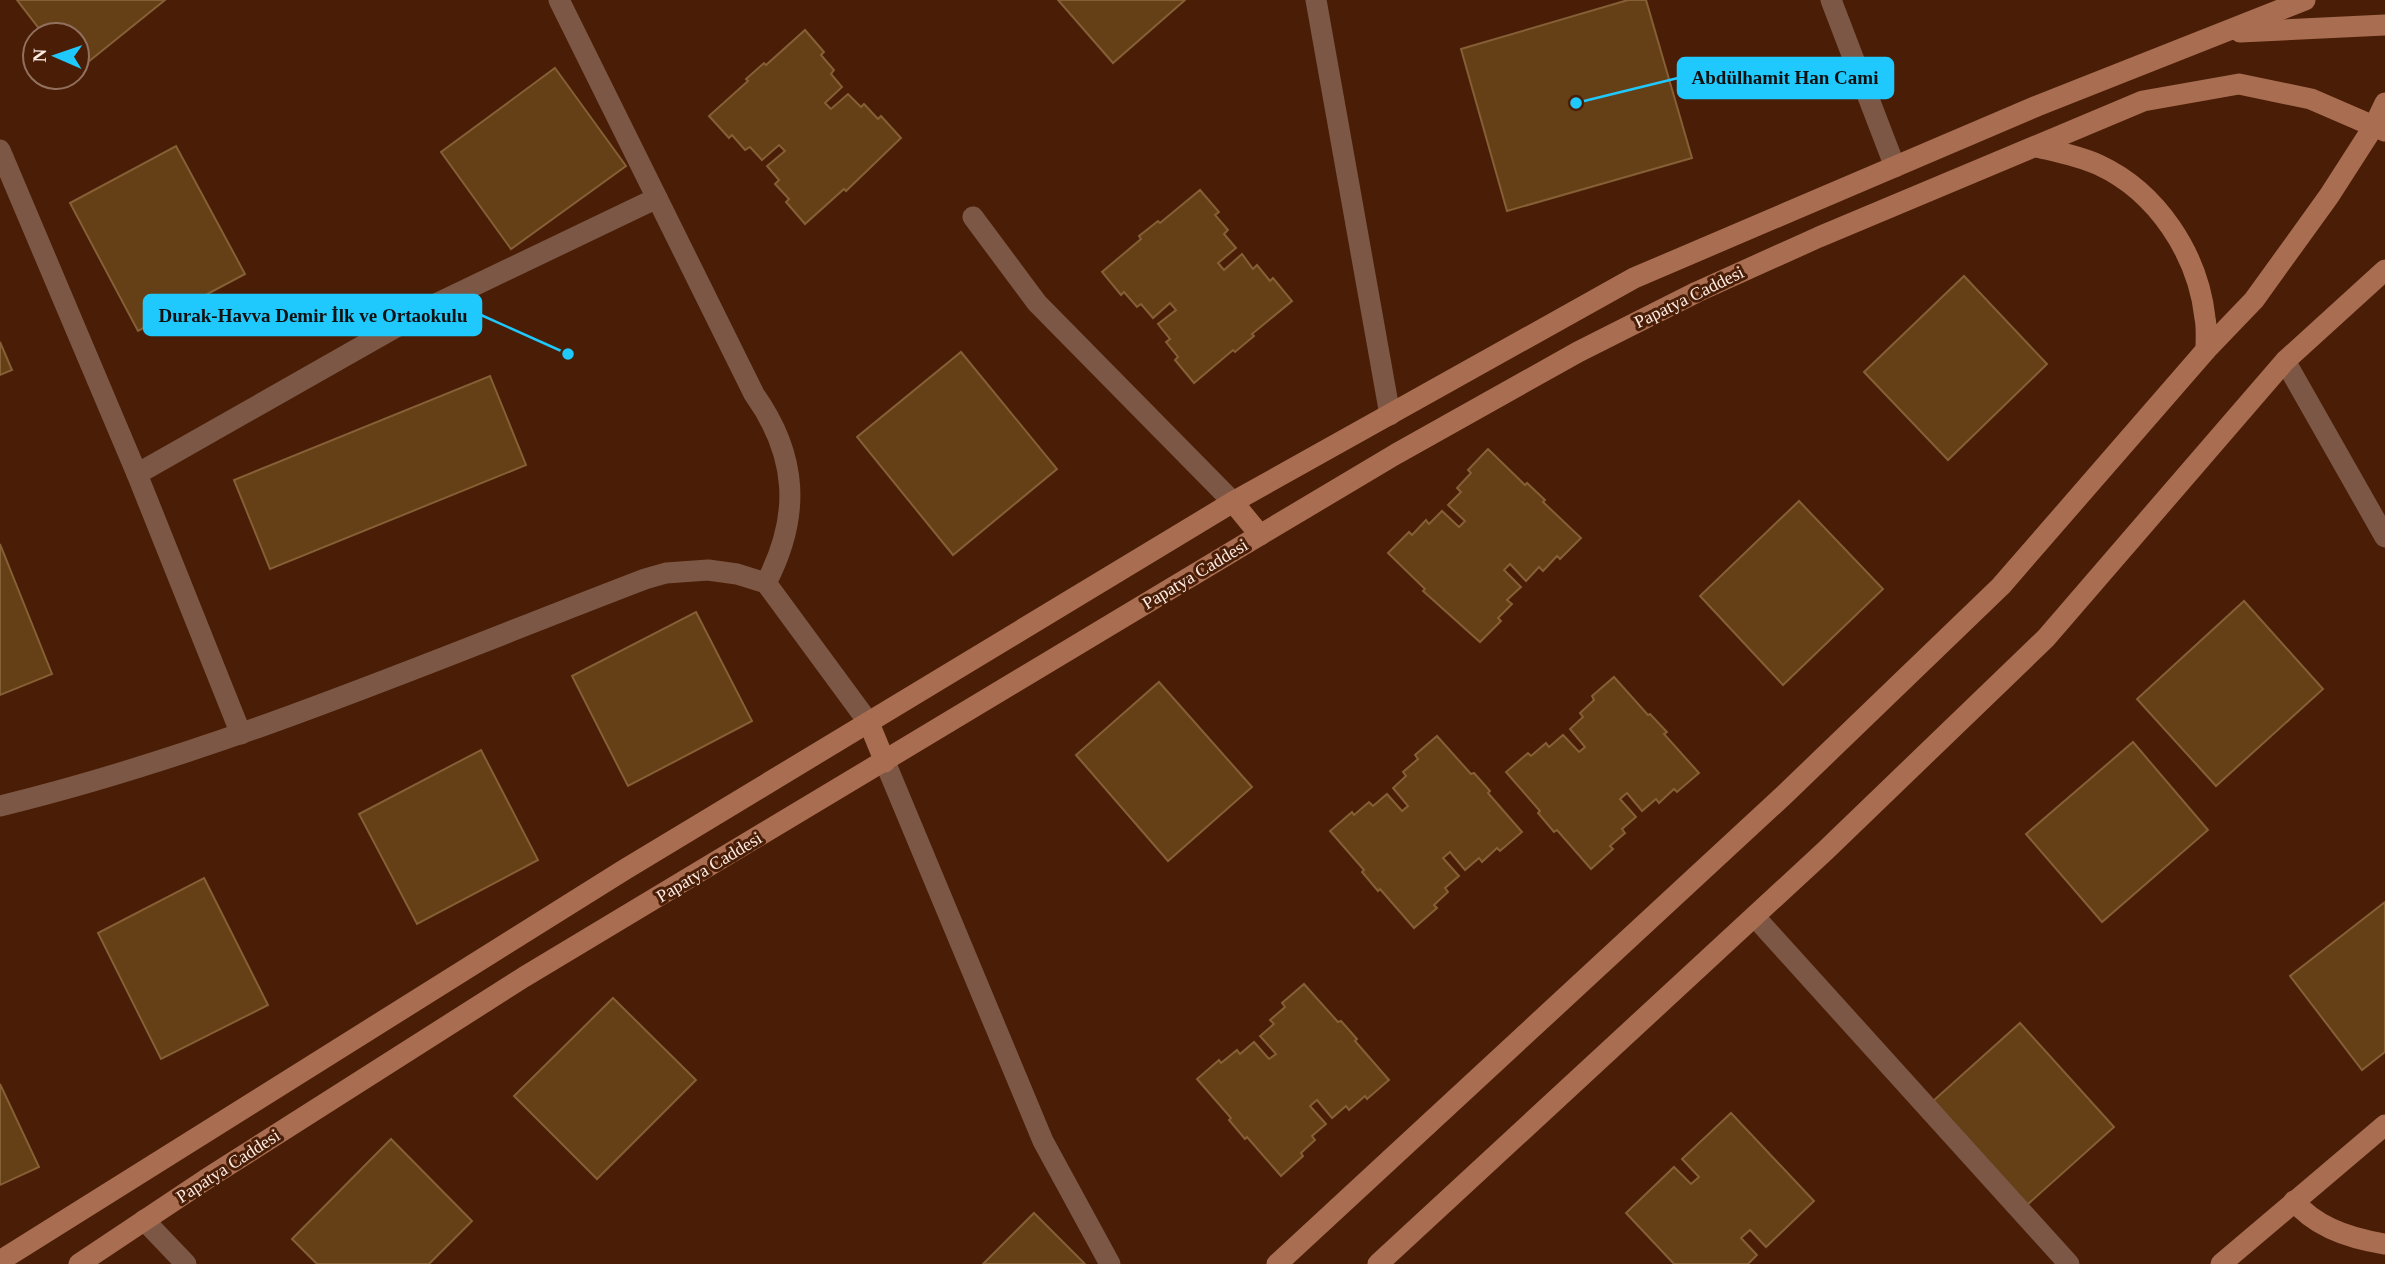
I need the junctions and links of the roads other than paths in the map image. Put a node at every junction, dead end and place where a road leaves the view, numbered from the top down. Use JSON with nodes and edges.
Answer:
{"nodes":[{"id":1,"x":559,"y":0,"type":"edge"},
{"id":2,"x":1316,"y":0,"type":"edge"},
{"id":3,"x":1831,"y":0,"type":"edge"},
{"id":4,"x":2305,"y":0,"type":"edge"},
{"id":5,"x":2385,"y":25,"type":"edge"},
{"id":6,"x":2223,"y":33,"type":"junction"},
{"id":7,"x":2385,"y":103,"type":"edge"},
{"id":8,"x":2379,"y":128,"type":"edge"},
{"id":9,"x":2036,"y":147,"type":"junction"},
{"id":10,"x":0,"y":150,"type":"edge"},
{"id":11,"x":1895,"y":167,"type":"junction"},
{"id":12,"x":657,"y":198,"type":"junction"},
{"id":13,"x":973,"y":217,"type":"dead end"},
{"id":14,"x":2385,"y":270,"type":"edge"},
{"id":15,"x":2206,"y":350,"type":"junction"},
{"id":16,"x":2286,"y":361,"type":"junction"},
{"id":17,"x":1390,"y":415,"type":"junction"},
{"id":18,"x":137,"y":474,"type":"junction"},
{"id":19,"x":1233,"y":502,"type":"junction"},
{"id":20,"x":1260,"y":535,"type":"junction"},
{"id":21,"x":2385,"y":537,"type":"edge"},
{"id":22,"x":766,"y":583,"type":"junction"},
{"id":23,"x":869,"y":723,"type":"junction"},
{"id":24,"x":241,"y":734,"type":"junction"},
{"id":25,"x":885,"y":762,"type":"junction"},
{"id":26,"x":0,"y":806,"type":"edge"},
{"id":27,"x":1755,"y":917,"type":"junction"},
{"id":28,"x":2385,"y":1125,"type":"edge"},
{"id":29,"x":2294,"y":1201,"type":"junction"},
{"id":30,"x":144,"y":1220,"type":"junction"},
{"id":31,"x":2385,"y":1244,"type":"edge"},
{"id":32,"x":0,"y":1261,"type":"edge"},
{"id":33,"x":79,"y":1264,"type":"edge"},
{"id":34,"x":187,"y":1264,"type":"edge"},
{"id":35,"x":1110,"y":1264,"type":"edge"},
{"id":36,"x":1278,"y":1264,"type":"edge"},
{"id":37,"x":1378,"y":1264,"type":"edge"},
{"id":38,"x":2069,"y":1264,"type":"edge"},
{"id":39,"x":2221,"y":1264,"type":"edge"}],
"edges":[{"from":1,"to":12,"type":"street"},
{"from":2,"to":17,"type":"street"},
{"from":3,"to":11,"type":"street"},
{"from":4,"to":6,"type":"street","name":"Papatya Caddesi"},
{"from":5,"to":6,"type":"street"},
{"from":6,"to":11,"type":"street","name":"Papatya Caddesi"},
{"from":7,"to":8,"type":"street"},
{"from":8,"to":9,"type":"street","name":"Papatya Caddesi"},
{"from":8,"to":15,"type":"street"},
{"from":9,"to":15,"type":"street"},
{"from":9,"to":20,"type":"street","name":"Papatya Caddesi"},
{"from":10,"to":18,"type":"street"},
{"from":11,"to":17,"type":"street","name":"Papatya Caddesi"},
{"from":12,"to":18,"type":"street"},
{"from":12,"to":22,"type":"street"},
{"from":13,"to":19,"type":"street"},
{"from":14,"to":16,"type":"street"},
{"from":15,"to":36,"type":"street"},
{"from":16,"to":21,"type":"street"},
{"from":16,"to":27,"type":"street"},
{"from":17,"to":19,"type":"street","name":"Papatya Caddesi"},
{"from":18,"to":24,"type":"street"},
{"from":19,"to":20,"type":"street"},
{"from":19,"to":23,"type":"street","name":"Papatya Caddesi"},
{"from":20,"to":25,"type":"street","name":"Papatya Caddesi"},
{"from":22,"to":23,"type":"street"},
{"from":22,"to":24,"type":"street"},
{"from":23,"to":25,"type":"street"},
{"from":23,"to":32,"type":"street","name":"Papatya Caddesi"},
{"from":24,"to":26,"type":"street"},
{"from":25,"to":30,"type":"street","name":"Papatya Caddesi"},
{"from":25,"to":35,"type":"street"},
{"from":27,"to":37,"type":"street"},
{"from":27,"to":38,"type":"street"},
{"from":28,"to":29,"type":"street"},
{"from":29,"to":31,"type":"street"},
{"from":29,"to":39,"type":"street"},
{"from":30,"to":33,"type":"street","name":"Papatya Caddesi"},
{"from":30,"to":34,"type":"street"}]}
